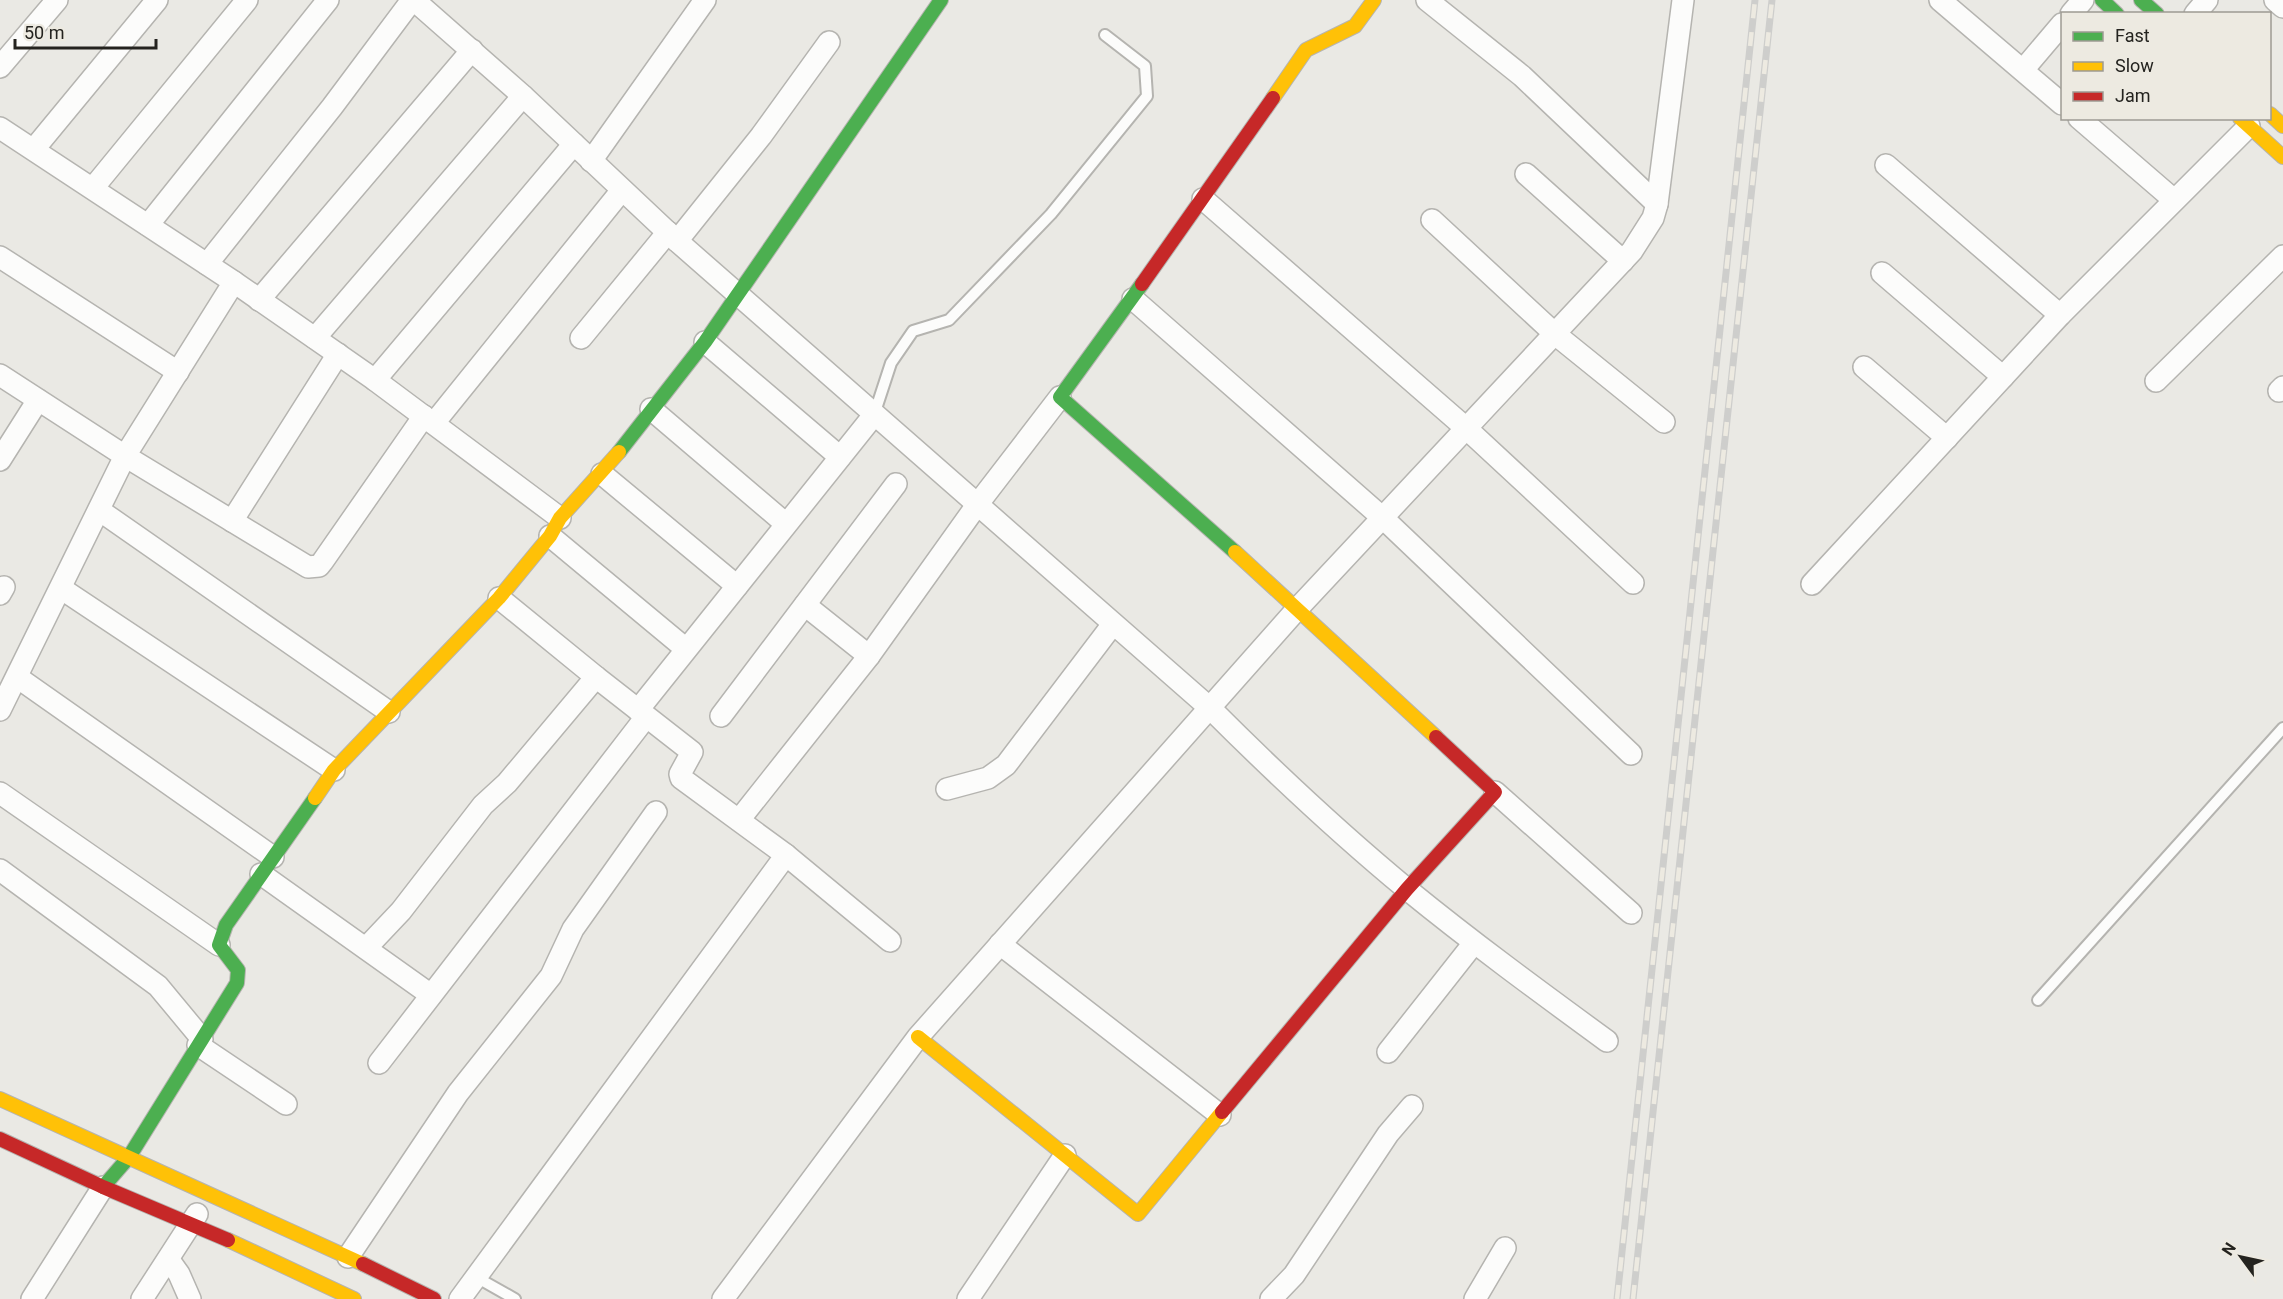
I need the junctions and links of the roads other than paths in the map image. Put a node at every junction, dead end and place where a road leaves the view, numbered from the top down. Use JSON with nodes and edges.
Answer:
{"nodes":[{"id":1,"x":57,"y":0,"type":"edge"},
{"id":2,"x":157,"y":0,"type":"edge"},
{"id":3,"x":247,"y":0,"type":"edge"},
{"id":4,"x":328,"y":0,"type":"edge"},
{"id":5,"x":413,"y":0,"type":"edge"},
{"id":6,"x":705,"y":0,"type":"edge"},
{"id":7,"x":941,"y":0,"type":"edge"},
{"id":8,"x":1374,"y":0,"type":"edge"},
{"id":9,"x":1427,"y":0,"type":"edge"},
{"id":10,"x":1683,"y":0,"type":"edge"},
{"id":11,"x":1940,"y":0,"type":"edge"},
{"id":12,"x":2082,"y":0,"type":"edge"},
{"id":13,"x":2102,"y":0,"type":"edge"},
{"id":14,"x":2141,"y":0,"type":"edge"},
{"id":15,"x":2207,"y":0,"type":"edge"},
{"id":16,"x":2275,"y":0,"type":"edge"},
{"id":17,"x":2283,"y":7,"type":"edge"},
{"id":18,"x":2073,"y":12,"type":"edge"},
{"id":19,"x":2115,"y":12,"type":"edge"},
{"id":20,"x":2155,"y":12,"type":"edge"},
{"id":21,"x":2198,"y":12,"type":"edge"},
{"id":22,"x":2061,"y":25,"type":"edge"},
{"id":23,"x":1105,"y":35,"type":"dead end"},
{"id":24,"x":829,"y":42,"type":"dead end"},
{"id":25,"x":472,"y":50,"type":"junction"},
{"id":26,"x":0,"y":67,"type":"edge"},
{"id":27,"x":2023,"y":70,"type":"junction"},
{"id":28,"x":523,"y":96,"type":"junction"},
{"id":29,"x":2061,"y":103,"type":"edge"},
{"id":30,"x":2271,"y":115,"type":"edge"},
{"id":31,"x":2081,"y":120,"type":"edge"},
{"id":32,"x":2244,"y":122,"type":"edge"},
{"id":33,"x":2283,"y":126,"type":"edge"},
{"id":34,"x":0,"y":128,"type":"edge"},
{"id":35,"x":574,"y":144,"type":"junction"},
{"id":36,"x":34,"y":149,"type":"junction"},
{"id":37,"x":2283,"y":157,"type":"edge"},
{"id":38,"x":591,"y":161,"type":"junction"},
{"id":39,"x":1886,"y":165,"type":"dead end"},
{"id":40,"x":1526,"y":174,"type":"dead end"},
{"id":41,"x":93,"y":188,"type":"junction"},
{"id":42,"x":622,"y":190,"type":"junction"},
{"id":43,"x":1203,"y":200,"type":"junction"},
{"id":44,"x":2174,"y":200,"type":"junction"},
{"id":45,"x":1657,"y":204,"type":"junction"},
{"id":46,"x":1432,"y":220,"type":"dead end"},
{"id":47,"x":148,"y":225,"type":"junction"},
{"id":48,"x":672,"y":237,"type":"junction"},
{"id":49,"x":2283,"y":256,"type":"edge"},
{"id":50,"x":0,"y":257,"type":"edge"},
{"id":51,"x":1623,"y":261,"type":"junction"},
{"id":52,"x":207,"y":264,"type":"junction"},
{"id":53,"x":1882,"y":273,"type":"dead end"},
{"id":54,"x":234,"y":282,"type":"junction"},
{"id":55,"x":738,"y":295,"type":"junction"},
{"id":56,"x":1133,"y":299,"type":"junction"},
{"id":57,"x":259,"y":300,"type":"junction"},
{"id":58,"x":2061,"y":315,"type":"junction"},
{"id":59,"x":1555,"y":334,"type":"junction"},
{"id":60,"x":315,"y":338,"type":"junction"},
{"id":61,"x":581,"y":338,"type":"dead end"},
{"id":62,"x":705,"y":342,"type":"junction"},
{"id":63,"x":338,"y":354,"type":"junction"},
{"id":64,"x":1864,"y":368,"type":"dead end"},
{"id":65,"x":178,"y":372,"type":"junction"},
{"id":66,"x":0,"y":375,"type":"edge"},
{"id":67,"x":2003,"y":377,"type":"junction"},
{"id":68,"x":375,"y":380,"type":"junction"},
{"id":69,"x":2156,"y":381,"type":"dead end"},
{"id":70,"x":1060,"y":397,"type":"junction"},
{"id":71,"x":38,"y":400,"type":"junction"},
{"id":72,"x":651,"y":409,"type":"junction"},
{"id":73,"x":874,"y":415,"type":"junction"},
{"id":74,"x":429,"y":420,"type":"junction"},
{"id":75,"x":1664,"y":422,"type":"dead end"},
{"id":76,"x":1467,"y":429,"type":"junction"},
{"id":77,"x":1947,"y":438,"type":"junction"},
{"id":78,"x":125,"y":456,"type":"junction"},
{"id":79,"x":840,"y":457,"type":"junction"},
{"id":80,"x":0,"y":460,"type":"edge"},
{"id":81,"x":602,"y":474,"type":"junction"},
{"id":82,"x":896,"y":484,"type":"dead end"},
{"id":83,"x":977,"y":505,"type":"junction"},
{"id":84,"x":99,"y":510,"type":"junction"},
{"id":85,"x":1384,"y":519,"type":"junction"},
{"id":86,"x":232,"y":521,"type":"junction"},
{"id":87,"x":786,"y":524,"type":"junction"},
{"id":88,"x":555,"y":527,"type":"junction"},
{"id":89,"x":1633,"y":584,"type":"dead end"},
{"id":90,"x":1812,"y":584,"type":"dead end"},
{"id":91,"x":737,"y":586,"type":"junction"},
{"id":92,"x":62,"y":589,"type":"junction"},
{"id":93,"x":499,"y":598,"type":"junction"},
{"id":94,"x":805,"y":605,"type":"junction"},
{"id":95,"x":1298,"y":608,"type":"junction"},
{"id":96,"x":1113,"y":624,"type":"junction"},
{"id":97,"x":686,"y":649,"type":"junction"},
{"id":98,"x":869,"y":656,"type":"junction"},
{"id":99,"x":17,"y":677,"type":"junction"},
{"id":100,"x":596,"y":677,"type":"junction"},
{"id":101,"x":1210,"y":709,"type":"junction"},
{"id":102,"x":0,"y":710,"type":"edge"},
{"id":103,"x":389,"y":712,"type":"junction"},
{"id":104,"x":642,"y":713,"type":"junction"},
{"id":105,"x":721,"y":716,"type":"dead end"},
{"id":106,"x":2283,"y":728,"type":"edge"},
{"id":107,"x":1631,"y":754,"type":"dead end"},
{"id":108,"x":334,"y":770,"type":"junction"},
{"id":109,"x":947,"y":789,"type":"dead end"},
{"id":110,"x":1496,"y":792,"type":"junction"},
{"id":111,"x":0,"y":793,"type":"edge"},
{"id":112,"x":656,"y":812,"type":"dead end"},
{"id":113,"x":739,"y":820,"type":"junction"},
{"id":114,"x":786,"y":855,"type":"junction"},
{"id":115,"x":273,"y":857,"type":"junction"},
{"id":116,"x":0,"y":870,"type":"edge"},
{"id":117,"x":261,"y":874,"type":"junction"},
{"id":118,"x":1407,"y":889,"type":"junction"},
{"id":119,"x":1631,"y":914,"type":"dead end"},
{"id":120,"x":890,"y":941,"type":"dead end"},
{"id":121,"x":1474,"y":943,"type":"junction"},
{"id":122,"x":1000,"y":944,"type":"junction"},
{"id":123,"x":219,"y":945,"type":"junction"},
{"id":124,"x":366,"y":948,"type":"junction"},
{"id":125,"x":431,"y":995,"type":"junction"},
{"id":126,"x":2038,"y":1000,"type":"dead end"},
{"id":127,"x":918,"y":1037,"type":"junction"},
{"id":128,"x":1607,"y":1041,"type":"dead end"},
{"id":129,"x":200,"y":1042,"type":"junction"},
{"id":130,"x":1388,"y":1052,"type":"dead end"},
{"id":131,"x":379,"y":1063,"type":"dead end"},
{"id":132,"x":0,"y":1099,"type":"edge"},
{"id":133,"x":286,"y":1104,"type":"dead end"},
{"id":134,"x":1412,"y":1106,"type":"dead end"},
{"id":135,"x":1220,"y":1115,"type":"junction"},
{"id":136,"x":0,"y":1139,"type":"edge"},
{"id":137,"x":1065,"y":1155,"type":"junction"},
{"id":138,"x":129,"y":1156,"type":"junction"},
{"id":139,"x":103,"y":1187,"type":"junction"},
{"id":140,"x":207,"y":1192,"type":"junction"},
{"id":141,"x":193,"y":1223,"type":"junction"},
{"id":142,"x":1505,"y":1248,"type":"dead end"},
{"id":143,"x":348,"y":1257,"type":"junction"},
{"id":144,"x":169,"y":1260,"type":"junction"},
{"id":145,"x":476,"y":1277,"type":"junction"},
{"id":146,"x":32,"y":1299,"type":"edge"},
{"id":147,"x":142,"y":1299,"type":"edge"},
{"id":148,"x":190,"y":1299,"type":"edge"},
{"id":149,"x":354,"y":1299,"type":"edge"},
{"id":150,"x":434,"y":1299,"type":"edge"},
{"id":151,"x":460,"y":1299,"type":"edge"},
{"id":152,"x":515,"y":1299,"type":"edge"},
{"id":153,"x":723,"y":1299,"type":"edge"},
{"id":154,"x":968,"y":1299,"type":"edge"},
{"id":155,"x":1271,"y":1299,"type":"edge"},
{"id":156,"x":1475,"y":1299,"type":"edge"}],
"edges":[{"from":1,"to":26,"type":"street"},
{"from":2,"to":36,"type":"street"},
{"from":3,"to":41,"type":"street"},
{"from":4,"to":47,"type":"street"},
{"from":5,"to":25,"type":"street"},
{"from":5,"to":52,"type":"street"},
{"from":6,"to":38,"type":"street"},
{"from":7,"to":55,"type":"street"},
{"from":8,"to":43,"type":"street"},
{"from":9,"to":45,"type":"street"},
{"from":10,"to":45,"type":"street"},
{"from":11,"to":27,"type":"street"},
{"from":12,"to":18,"type":"street"},
{"from":13,"to":19,"type":"street"},
{"from":14,"to":20,"type":"street"},
{"from":15,"to":21,"type":"street"},
{"from":16,"to":17,"type":"street"},
{"from":22,"to":27,"type":"street"},
{"from":23,"to":73,"type":"lane"},
{"from":24,"to":48,"type":"street"},
{"from":25,"to":28,"type":"street"},
{"from":25,"to":57,"type":"street"},
{"from":27,"to":29,"type":"street"},
{"from":28,"to":35,"type":"street"},
{"from":28,"to":60,"type":"street"},
{"from":30,"to":33,"type":"street"},
{"from":31,"to":44,"type":"street"},
{"from":32,"to":37,"type":"street"},
{"from":32,"to":44,"type":"street"},
{"from":34,"to":36,"type":"street"},
{"from":35,"to":38,"type":"street"},
{"from":35,"to":68,"type":"street"},
{"from":36,"to":41,"type":"street"},
{"from":38,"to":42,"type":"street"},
{"from":39,"to":58,"type":"street"},
{"from":40,"to":51,"type":"street"},
{"from":41,"to":47,"type":"street"},
{"from":42,"to":48,"type":"street"},
{"from":42,"to":74,"type":"street"},
{"from":43,"to":56,"type":"street"},
{"from":43,"to":76,"type":"street"},
{"from":44,"to":58,"type":"street"},
{"from":45,"to":51,"type":"street"},
{"from":46,"to":59,"type":"street"},
{"from":47,"to":52,"type":"street"},
{"from":48,"to":55,"type":"street"},
{"from":48,"to":61,"type":"street"},
{"from":49,"to":69,"type":"street"},
{"from":50,"to":65,"type":"street"},
{"from":51,"to":59,"type":"street"},
{"from":52,"to":54,"type":"street"},
{"from":53,"to":67,"type":"street"},
{"from":54,"to":57,"type":"street"},
{"from":54,"to":65,"type":"street"},
{"from":55,"to":62,"type":"street"},
{"from":55,"to":73,"type":"street"},
{"from":56,"to":70,"type":"street"},
{"from":56,"to":85,"type":"street"},
{"from":57,"to":60,"type":"street"},
{"from":58,"to":67,"type":"street"},
{"from":59,"to":75,"type":"street"},
{"from":59,"to":76,"type":"street"},
{"from":60,"to":63,"type":"street"},
{"from":62,"to":72,"type":"street"},
{"from":62,"to":79,"type":"street"},
{"from":63,"to":68,"type":"street"},
{"from":63,"to":86,"type":"street"},
{"from":64,"to":77,"type":"street"},
{"from":65,"to":78,"type":"street"},
{"from":66,"to":71,"type":"street"},
{"from":67,"to":77,"type":"street"},
{"from":68,"to":74,"type":"street"},
{"from":70,"to":83,"type":"street"},
{"from":70,"to":95,"type":"street"},
{"from":71,"to":78,"type":"street"},
{"from":71,"to":80,"type":"street"},
{"from":72,"to":81,"type":"street"},
{"from":72,"to":87,"type":"street"},
{"from":73,"to":79,"type":"street"},
{"from":73,"to":83,"type":"street"},
{"from":74,"to":86,"type":"street"},
{"from":74,"to":88,"type":"street"},
{"from":76,"to":85,"type":"street"},
{"from":76,"to":89,"type":"street"},
{"from":77,"to":90,"type":"street"},
{"from":78,"to":84,"type":"street"},
{"from":78,"to":86,"type":"street"},
{"from":79,"to":87,"type":"street"},
{"from":81,"to":88,"type":"street"},
{"from":81,"to":91,"type":"street"},
{"from":82,"to":94,"type":"street"},
{"from":83,"to":96,"type":"street"},
{"from":83,"to":98,"type":"street"},
{"from":84,"to":92,"type":"street"},
{"from":84,"to":103,"type":"street"},
{"from":85,"to":95,"type":"street"},
{"from":85,"to":107,"type":"street"},
{"from":87,"to":91,"type":"street"},
{"from":88,"to":93,"type":"street"},
{"from":88,"to":97,"type":"street"},
{"from":91,"to":97,"type":"street"},
{"from":92,"to":99,"type":"street"},
{"from":92,"to":108,"type":"street"},
{"from":93,"to":100,"type":"street"},
{"from":93,"to":103,"type":"street"},
{"from":94,"to":98,"type":"street"},
{"from":94,"to":105,"type":"street"},
{"from":95,"to":101,"type":"street"},
{"from":95,"to":110,"type":"street"},
{"from":96,"to":101,"type":"street"},
{"from":96,"to":109,"type":"street"},
{"from":97,"to":104,"type":"street"},
{"from":98,"to":113,"type":"street"},
{"from":99,"to":102,"type":"street"},
{"from":99,"to":115,"type":"street"},
{"from":100,"to":104,"type":"street"},
{"from":100,"to":124,"type":"street"},
{"from":101,"to":118,"type":"street"},
{"from":101,"to":122,"type":"street"},
{"from":103,"to":108,"type":"street"},
{"from":104,"to":113,"type":"street"},
{"from":104,"to":125,"type":"street"},
{"from":106,"to":126,"type":"lane"},
{"from":108,"to":115,"type":"street"},
{"from":110,"to":118,"type":"street"},
{"from":110,"to":119,"type":"street"},
{"from":111,"to":123,"type":"street"},
{"from":112,"to":143,"type":"street"},
{"from":113,"to":114,"type":"street"},
{"from":114,"to":120,"type":"street"},
{"from":114,"to":145,"type":"street"},
{"from":115,"to":117,"type":"street"},
{"from":116,"to":129,"type":"street"},
{"from":117,"to":123,"type":"street"},
{"from":117,"to":124,"type":"street"},
{"from":118,"to":121,"type":"street"},
{"from":118,"to":135,"type":"street"},
{"from":121,"to":128,"type":"street"},
{"from":121,"to":130,"type":"street"},
{"from":122,"to":127,"type":"street"},
{"from":122,"to":135,"type":"street"},
{"from":123,"to":129,"type":"street"},
{"from":124,"to":125,"type":"street"},
{"from":125,"to":131,"type":"street"},
{"from":127,"to":137,"type":"street"},
{"from":127,"to":153,"type":"street"},
{"from":129,"to":133,"type":"street"},
{"from":129,"to":138,"type":"street"},
{"from":132,"to":138,"type":"street"},
{"from":134,"to":155,"type":"street"},
{"from":135,"to":137,"type":"street"},
{"from":136,"to":139,"type":"street"},
{"from":137,"to":154,"type":"street"},
{"from":138,"to":139,"type":"street"},
{"from":138,"to":140,"type":"street"},
{"from":139,"to":141,"type":"street"},
{"from":139,"to":146,"type":"street"},
{"from":140,"to":141,"type":"street"},
{"from":140,"to":143,"type":"street"},
{"from":141,"to":144,"type":"street"},
{"from":141,"to":149,"type":"street"},
{"from":142,"to":156,"type":"street"},
{"from":143,"to":150,"type":"street"},
{"from":144,"to":147,"type":"street"},
{"from":144,"to":148,"type":"street"},
{"from":145,"to":151,"type":"street"},
{"from":145,"to":152,"type":"lane"}]}
